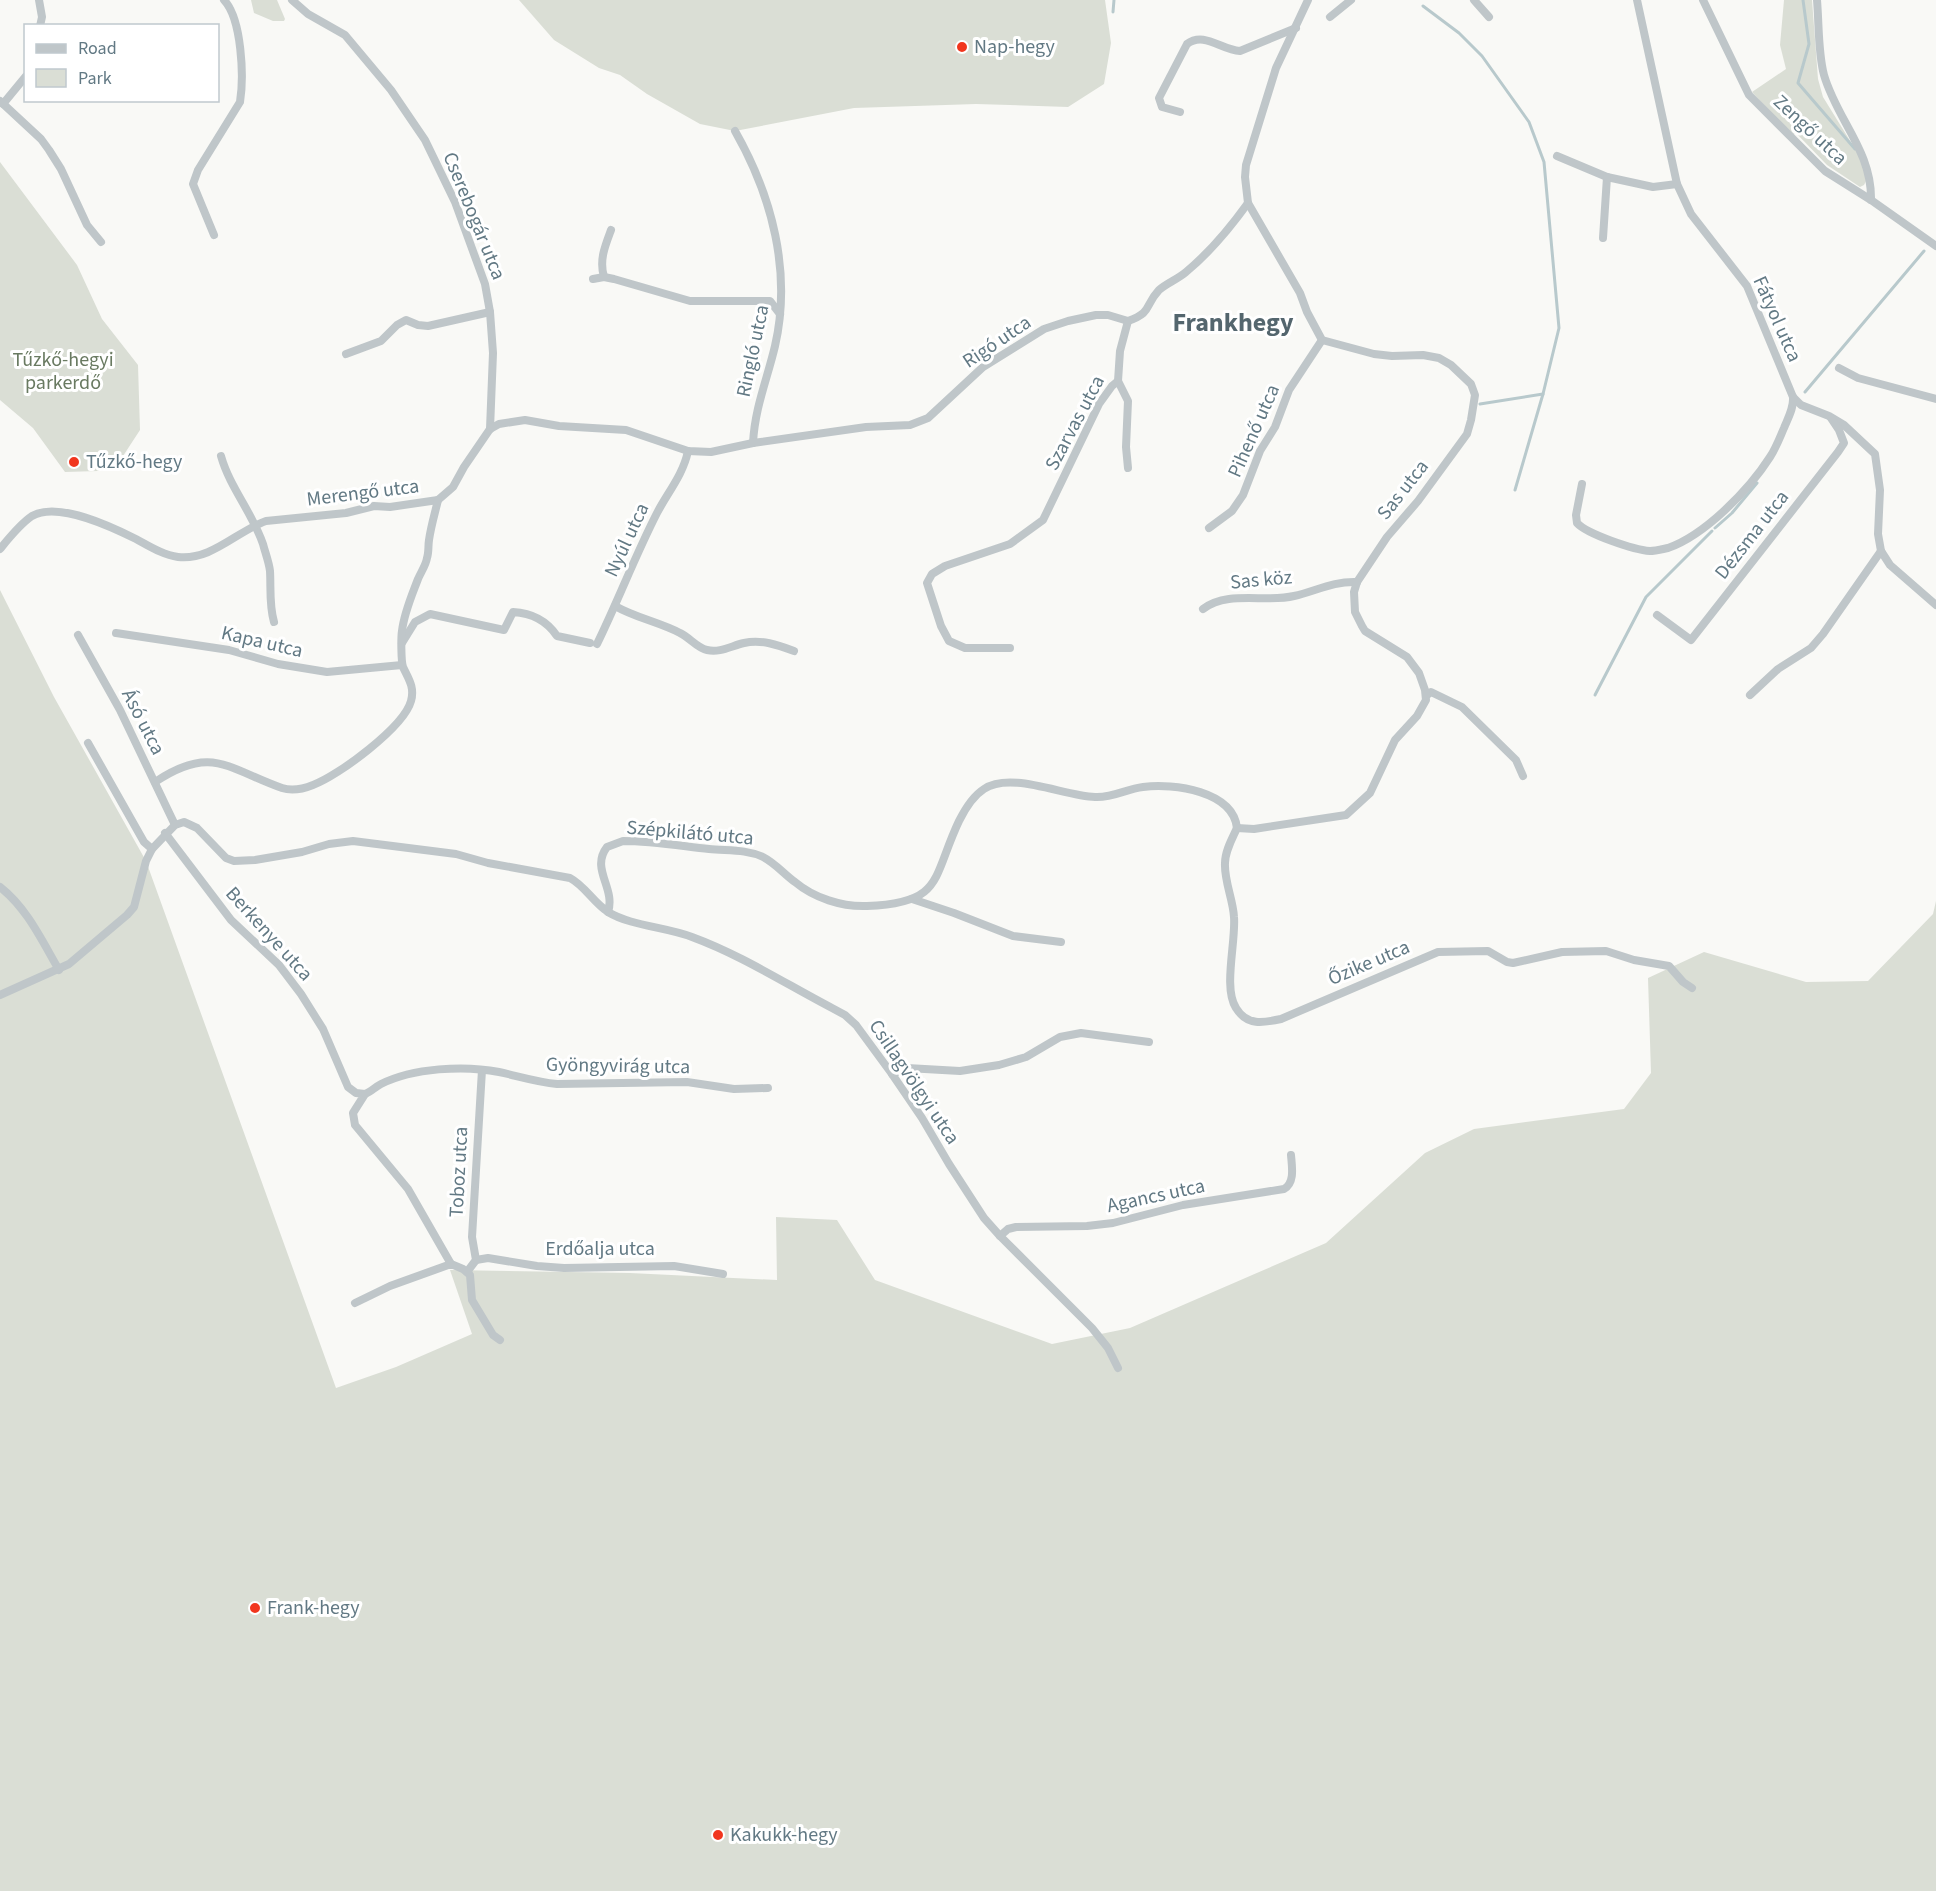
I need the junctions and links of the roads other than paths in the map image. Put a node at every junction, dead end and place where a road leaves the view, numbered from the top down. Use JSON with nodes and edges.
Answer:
{"nodes":[{"id":1,"x":39,"y":0,"type":"edge"},
{"id":2,"x":292,"y":0,"type":"edge"},
{"id":3,"x":1308,"y":0,"type":"edge"},
{"id":4,"x":1351,"y":0,"type":"edge"},
{"id":5,"x":1474,"y":0,"type":"edge"},
{"id":6,"x":1637,"y":0,"type":"edge"},
{"id":7,"x":1703,"y":0,"type":"edge"},
{"id":8,"x":1817,"y":0,"type":"edge"},
{"id":9,"x":229,"y":2,"type":"edge"},
{"id":10,"x":1330,"y":17,"type":"dead end"},
{"id":11,"x":1489,"y":17,"type":"dead end"},
{"id":12,"x":40,"y":24,"type":"edge"},
{"id":13,"x":1296,"y":28,"type":"junction"},
{"id":14,"x":24,"y":78,"type":"edge"},
{"id":15,"x":2,"y":102,"type":"edge"},
{"id":16,"x":1180,"y":112,"type":"dead end"},
{"id":17,"x":735,"y":131,"type":"dead end"},
{"id":18,"x":1557,"y":156,"type":"dead end"},
{"id":19,"x":1607,"y":177,"type":"junction"},
{"id":20,"x":1677,"y":184,"type":"junction"},
{"id":21,"x":1871,"y":200,"type":"junction"},
{"id":22,"x":1248,"y":203,"type":"junction"},
{"id":23,"x":611,"y":230,"type":"dead end"},
{"id":24,"x":214,"y":235,"type":"dead end"},
{"id":25,"x":1603,"y":238,"type":"dead end"},
{"id":26,"x":101,"y":243,"type":"dead end"},
{"id":27,"x":1936,"y":246,"type":"edge"},
{"id":28,"x":604,"y":277,"type":"junction"},
{"id":29,"x":593,"y":279,"type":"dead end"},
{"id":30,"x":490,"y":312,"type":"junction"},
{"id":31,"x":780,"y":314,"type":"junction"},
{"id":32,"x":1128,"y":321,"type":"junction"},
{"id":33,"x":1322,"y":340,"type":"junction"},
{"id":34,"x":346,"y":354,"type":"dead end"},
{"id":35,"x":1839,"y":368,"type":"dead end"},
{"id":36,"x":1118,"y":381,"type":"junction"},
{"id":37,"x":1793,"y":397,"type":"junction"},
{"id":38,"x":1936,"y":399,"type":"edge"},
{"id":39,"x":1829,"y":416,"type":"junction"},
{"id":40,"x":490,"y":429,"type":"junction"},
{"id":41,"x":753,"y":443,"type":"junction"},
{"id":42,"x":688,"y":451,"type":"junction"},
{"id":43,"x":221,"y":456,"type":"dead end"},
{"id":44,"x":1128,"y":468,"type":"dead end"},
{"id":45,"x":1582,"y":484,"type":"dead end"},
{"id":46,"x":438,"y":500,"type":"junction"},
{"id":47,"x":256,"y":525,"type":"junction"},
{"id":48,"x":1209,"y":528,"type":"dead end"},
{"id":49,"x":0,"y":549,"type":"edge"},
{"id":50,"x":1881,"y":551,"type":"junction"},
{"id":51,"x":1357,"y":582,"type":"junction"},
{"id":52,"x":1936,"y":605,"type":"edge"},
{"id":53,"x":615,"y":606,"type":"junction"},
{"id":54,"x":1203,"y":609,"type":"dead end"},
{"id":55,"x":1658,"y":615,"type":"dead end"},
{"id":56,"x":274,"y":622,"type":"dead end"},
{"id":57,"x":116,"y":633,"type":"dead end"},
{"id":58,"x":78,"y":635,"type":"dead end"},
{"id":59,"x":402,"y":644,"type":"junction"},
{"id":60,"x":1010,"y":648,"type":"dead end"},
{"id":61,"x":794,"y":651,"type":"dead end"},
{"id":62,"x":402,"y":665,"type":"junction"},
{"id":63,"x":1427,"y":695,"type":"junction"},
{"id":64,"x":1750,"y":695,"type":"dead end"},
{"id":65,"x":88,"y":743,"type":"dead end"},
{"id":66,"x":1523,"y":776,"type":"dead end"},
{"id":67,"x":155,"y":782,"type":"junction"},
{"id":68,"x":175,"y":825,"type":"junction"},
{"id":69,"x":1237,"y":828,"type":"junction"},
{"id":70,"x":165,"y":833,"type":"junction"},
{"id":71,"x":152,"y":849,"type":"junction"},
{"id":72,"x":0,"y":887,"type":"edge"},
{"id":73,"x":912,"y":899,"type":"junction"},
{"id":74,"x":608,"y":912,"type":"junction"},
{"id":75,"x":1061,"y":942,"type":"dead end"},
{"id":76,"x":59,"y":970,"type":"junction"},
{"id":77,"x":1692,"y":988,"type":"dead end"},
{"id":78,"x":0,"y":995,"type":"edge"},
{"id":79,"x":1149,"y":1042,"type":"dead end"},
{"id":80,"x":482,"y":1070,"type":"junction"},
{"id":81,"x":892,"y":1074,"type":"junction"},
{"id":82,"x":768,"y":1088,"type":"dead end"},
{"id":83,"x":365,"y":1094,"type":"junction"},
{"id":84,"x":1291,"y":1155,"type":"dead end"},
{"id":85,"x":1000,"y":1236,"type":"junction"},
{"id":86,"x":476,"y":1260,"type":"junction"},
{"id":87,"x":451,"y":1264,"type":"junction"},
{"id":88,"x":467,"y":1272,"type":"junction"},
{"id":89,"x":723,"y":1274,"type":"dead end"},
{"id":90,"x":356,"y":1303,"type":"dead end"},
{"id":91,"x":500,"y":1340,"type":"dead end"},
{"id":92,"x":1118,"y":1368,"type":"dead end"}],
"edges":[{"from":1,"to":12,"type":"street"},
{"from":2,"to":30,"type":"street","name":"Cserebogár utca"},
{"from":3,"to":13,"type":"street"},
{"from":4,"to":10,"type":"street"},
{"from":5,"to":11,"type":"street"},
{"from":6,"to":20,"type":"street","name":"Fátyol utca"},
{"from":7,"to":21,"type":"street","name":"Zengő utca"},
{"from":8,"to":21,"type":"street"},
{"from":9,"to":24,"type":"street"},
{"from":13,"to":16,"type":"street"},
{"from":13,"to":22,"type":"street"},
{"from":14,"to":15,"type":"street"},
{"from":15,"to":26,"type":"street"},
{"from":17,"to":31,"type":"street","name":"Ringló utca"},
{"from":18,"to":19,"type":"street"},
{"from":19,"to":20,"type":"street"},
{"from":19,"to":25,"type":"street"},
{"from":20,"to":37,"type":"street","name":"Fátyol utca"},
{"from":21,"to":27,"type":"street","name":"Zengő utca"},
{"from":22,"to":32,"type":"street"},
{"from":22,"to":33,"type":"street"},
{"from":23,"to":28,"type":"street"},
{"from":28,"to":29,"type":"street"},
{"from":28,"to":31,"type":"street"},
{"from":30,"to":34,"type":"street"},
{"from":30,"to":40,"type":"street","name":"Cserebogár utca"},
{"from":31,"to":41,"type":"street","name":"Ringló utca"},
{"from":32,"to":36,"type":"street","name":"Szarvas utca"},
{"from":32,"to":41,"type":"street","name":"Rigó utca"},
{"from":33,"to":48,"type":"street","name":"Pihenő utca"},
{"from":33,"to":51,"type":"street","name":"Sas utca"},
{"from":35,"to":38,"type":"street"},
{"from":36,"to":44,"type":"street"},
{"from":36,"to":60,"type":"street","name":"Szarvas utca"},
{"from":37,"to":39,"type":"street"},
{"from":37,"to":45,"type":"street"},
{"from":39,"to":50,"type":"street"},
{"from":39,"to":55,"type":"street","name":"Dézsma utca"},
{"from":40,"to":42,"type":"street"},
{"from":40,"to":46,"type":"street","name":"Merengő utca"},
{"from":41,"to":42,"type":"street"},
{"from":42,"to":53,"type":"street","name":"Nyúl utca"},
{"from":43,"to":47,"type":"street"},
{"from":46,"to":47,"type":"street","name":"Merengő utca"},
{"from":46,"to":59,"type":"street"},
{"from":47,"to":49,"type":"street","name":"Merengő utca"},
{"from":47,"to":56,"type":"street"},
{"from":50,"to":52,"type":"street"},
{"from":50,"to":64,"type":"street"},
{"from":51,"to":54,"type":"street","name":"Sas köz"},
{"from":51,"to":63,"type":"street"},
{"from":53,"to":59,"type":"street","name":"Nyúl utca"},
{"from":53,"to":61,"type":"street"},
{"from":57,"to":62,"type":"street","name":"Kapa utca"},
{"from":58,"to":67,"type":"street","name":"Ásó utca"},
{"from":59,"to":62,"type":"street"},
{"from":62,"to":67,"type":"street"},
{"from":63,"to":66,"type":"street"},
{"from":63,"to":69,"type":"street"},
{"from":65,"to":71,"type":"street"},
{"from":67,"to":68,"type":"street","name":"Ásó utca"},
{"from":68,"to":70,"type":"street"},
{"from":68,"to":74,"type":"street"},
{"from":69,"to":73,"type":"street"},
{"from":69,"to":77,"type":"street","name":"Őzike utca"},
{"from":70,"to":71,"type":"street"},
{"from":70,"to":83,"type":"street","name":"Berkenye utca"},
{"from":71,"to":76,"type":"street"},
{"from":72,"to":76,"type":"street"},
{"from":73,"to":74,"type":"street","name":"Szépkilátó utca"},
{"from":73,"to":75,"type":"street"},
{"from":74,"to":81,"type":"street","name":"Csillagvölgyi utca"},
{"from":76,"to":78,"type":"street"},
{"from":79,"to":81,"type":"street"},
{"from":80,"to":82,"type":"street","name":"Gyöngyvirág utca"},
{"from":80,"to":83,"type":"street","name":"Gyöngyvirág utca"},
{"from":80,"to":86,"type":"street","name":"Toboz utca"},
{"from":81,"to":85,"type":"street","name":"Csillagvölgyi utca"},
{"from":83,"to":87,"type":"street"},
{"from":84,"to":85,"type":"street","name":"Agancs utca"},
{"from":85,"to":92,"type":"street","name":"Csillagvölgyi utca"},
{"from":86,"to":88,"type":"street"},
{"from":86,"to":89,"type":"street","name":"Erdőalja utca"},
{"from":87,"to":88,"type":"street"},
{"from":87,"to":90,"type":"street"},
{"from":88,"to":91,"type":"street"}]}
